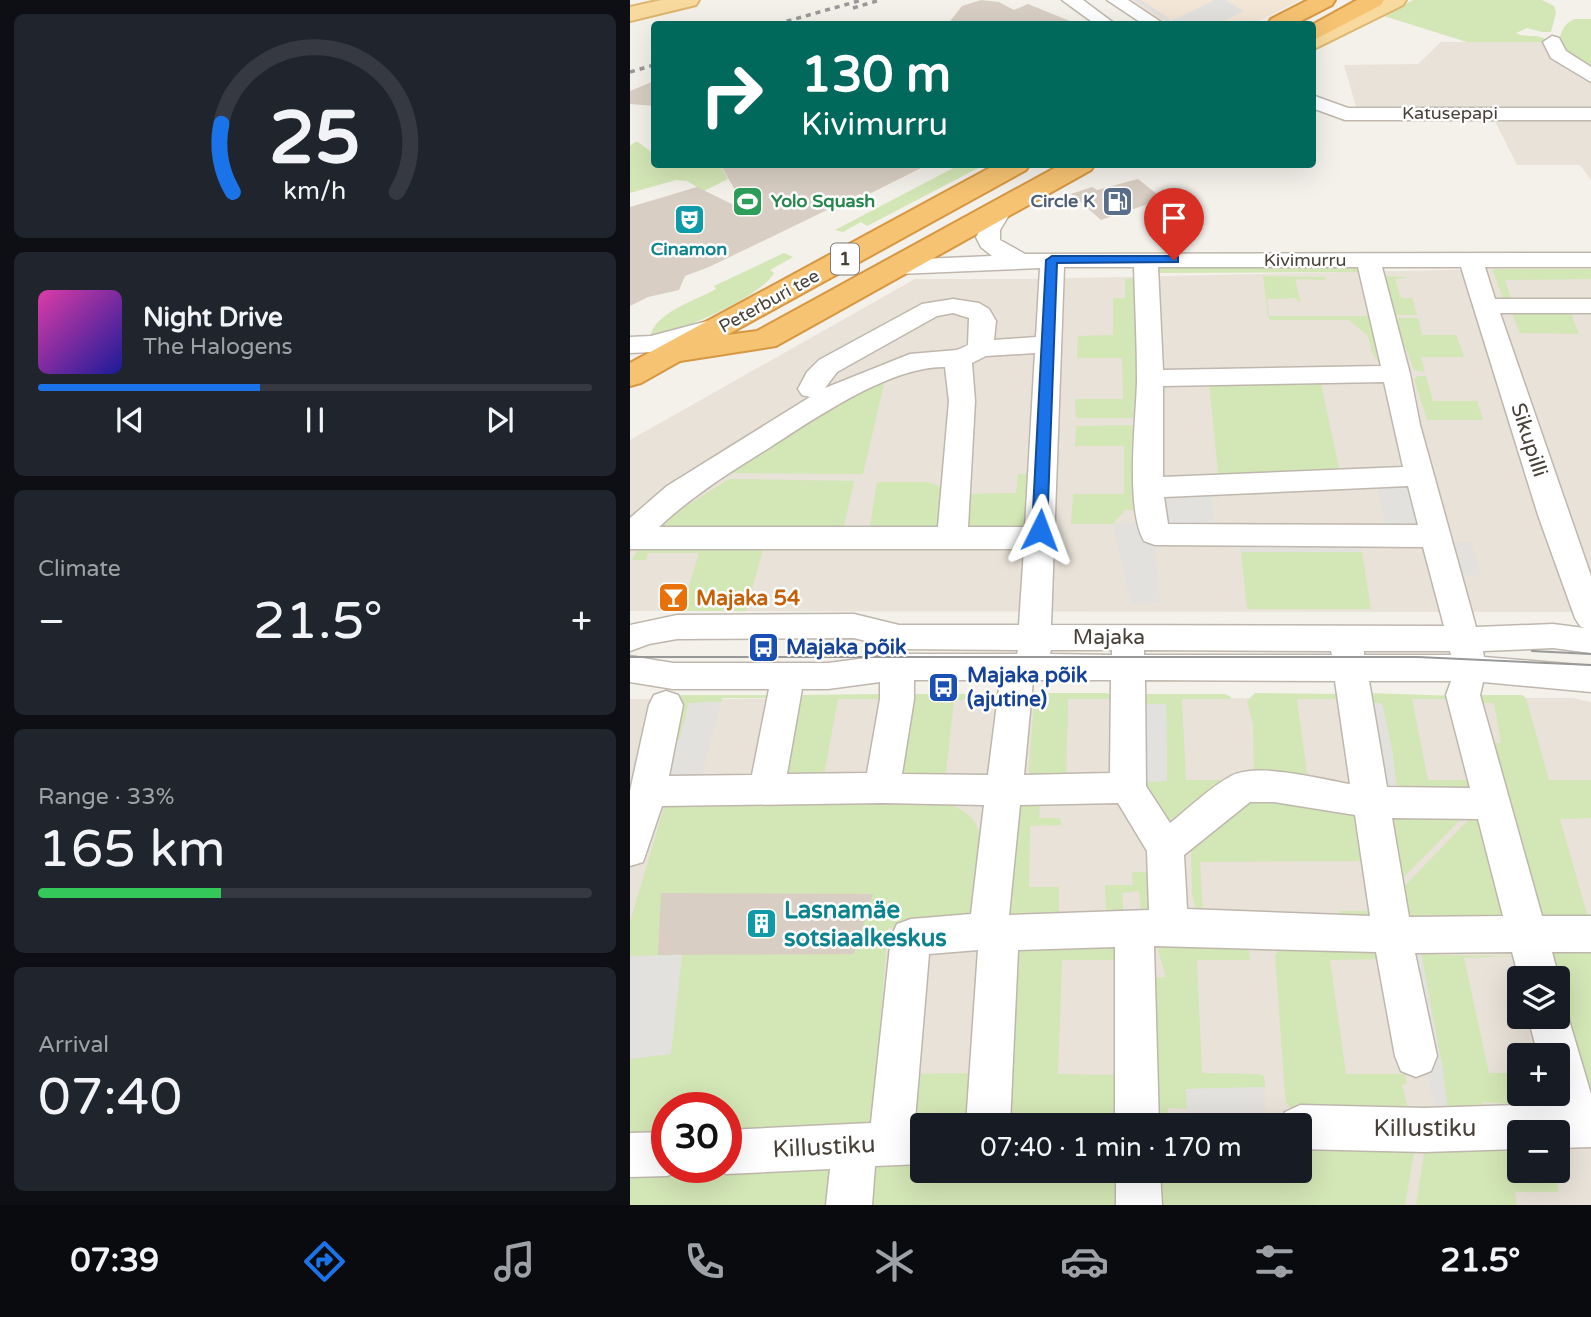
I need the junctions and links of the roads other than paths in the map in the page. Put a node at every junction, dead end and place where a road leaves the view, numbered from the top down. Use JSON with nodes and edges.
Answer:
{"nodes":[{"id":1,"x":688,"y":0,"type":"edge"},
{"id":2,"x":1072,"y":0,"type":"edge"},
{"id":3,"x":1101,"y":0,"type":"edge"},
{"id":4,"x":1116,"y":0,"type":"edge"},
{"id":5,"x":1324,"y":0,"type":"edge"},
{"id":6,"x":1344,"y":0,"type":"edge"},
{"id":7,"x":1373,"y":0,"type":"edge"},
{"id":8,"x":1395,"y":0,"type":"edge"},
{"id":9,"x":630,"y":14,"type":"edge"},
{"id":10,"x":1102,"y":21,"type":"edge"},
{"id":11,"x":1133,"y":21,"type":"edge"},
{"id":12,"x":1150,"y":21,"type":"edge"},
{"id":13,"x":1285,"y":21,"type":"edge"},
{"id":14,"x":1303,"y":21,"type":"edge"},
{"id":15,"x":1316,"y":32,"type":"edge"},
{"id":16,"x":1316,"y":41,"type":"edge"},
{"id":17,"x":1552,"y":42,"type":"dead end"},
{"id":18,"x":1591,"y":76,"type":"edge"},
{"id":19,"x":1316,"y":103,"type":"edge"},
{"id":20,"x":1591,"y":114,"type":"edge"},
{"id":21,"x":1010,"y":168,"type":"edge"},
{"id":22,"x":1039,"y":168,"type":"edge"},
{"id":23,"x":1075,"y":168,"type":"edge"},
{"id":24,"x":1001,"y":210,"type":"junction"},
{"id":25,"x":1052,"y":260,"type":"junction"},
{"id":26,"x":1146,"y":260,"type":"junction"},
{"id":27,"x":1591,"y":260,"type":"edge"},
{"id":28,"x":1020,"y":261,"type":"junction"},
{"id":29,"x":1368,"y":261,"type":"junction"},
{"id":30,"x":1471,"y":261,"type":"junction"},
{"id":31,"x":898,"y":267,"type":"junction"},
{"id":32,"x":1485,"y":306,"type":"junction"},
{"id":33,"x":1591,"y":306,"type":"edge"},
{"id":34,"x":730,"y":323,"type":"junction"},
{"id":35,"x":794,"y":324,"type":"junction"},
{"id":36,"x":1048,"y":344,"type":"junction"},
{"id":37,"x":630,"y":345,"type":"edge"},
{"id":38,"x":673,"y":353,"type":"junction"},
{"id":39,"x":971,"y":354,"type":"junction"},
{"id":40,"x":1397,"y":374,"type":"junction"},
{"id":41,"x":630,"y":376,"type":"edge"},
{"id":42,"x":1150,"y":378,"type":"junction"},
{"id":43,"x":811,"y":389,"type":"dead end"},
{"id":44,"x":1419,"y":476,"type":"junction"},
{"id":45,"x":1148,"y":488,"type":"junction"},
{"id":46,"x":630,"y":532,"type":"edge"},
{"id":47,"x":1435,"y":536,"type":"junction"},
{"id":48,"x":630,"y":538,"type":"edge"},
{"id":49,"x":952,"y":538,"type":"junction"},
{"id":50,"x":1039,"y":538,"type":"junction"},
{"id":51,"x":1591,"y":618,"type":"edge"},
{"id":52,"x":630,"y":639,"type":"edge"},
{"id":53,"x":1591,"y":641,"type":"edge"},
{"id":54,"x":1128,"y":652,"type":"junction"},
{"id":55,"x":1348,"y":653,"type":"junction"},
{"id":56,"x":1468,"y":653,"type":"junction"},
{"id":57,"x":1029,"y":657,"type":"junction"},
{"id":58,"x":897,"y":667,"type":"junction"},
{"id":59,"x":630,"y":669,"type":"edge"},
{"id":60,"x":788,"y":676,"type":"junction"},
{"id":61,"x":1591,"y":679,"type":"edge"},
{"id":62,"x":666,"y":705,"type":"dead end"},
{"id":63,"x":882,"y":788,"type":"junction"},
{"id":64,"x":1128,"y":788,"type":"junction"},
{"id":65,"x":767,"y":789,"type":"junction"},
{"id":66,"x":1004,"y":789,"type":"junction"},
{"id":67,"x":648,"y":791,"type":"junction"},
{"id":68,"x":1371,"y":802,"type":"junction"},
{"id":69,"x":1493,"y":804,"type":"junction"},
{"id":70,"x":1165,"y":848,"type":"junction"},
{"id":71,"x":630,"y":850,"type":"edge"},
{"id":72,"x":1151,"y":929,"type":"junction"},
{"id":73,"x":993,"y":932,"type":"junction"},
{"id":74,"x":1527,"y":934,"type":"junction"},
{"id":75,"x":1591,"y":934,"type":"edge"},
{"id":76,"x":1392,"y":936,"type":"junction"},
{"id":77,"x":1536,"y":966,"type":"edge"},
{"id":78,"x":1553,"y":1029,"type":"edge"},
{"id":79,"x":1416,"y":1056,"type":"dead end"},
{"id":80,"x":988,"y":1113,"type":"edge"},
{"id":81,"x":1138,"y":1113,"type":"edge"},
{"id":82,"x":1584,"y":1125,"type":"edge"},
{"id":83,"x":1312,"y":1127,"type":"edge"},
{"id":84,"x":889,"y":1144,"type":"edge"},
{"id":85,"x":742,"y":1151,"type":"edge"},
{"id":86,"x":651,"y":1154,"type":"edge"},
{"id":87,"x":630,"y":1155,"type":"edge"},
{"id":88,"x":1138,"y":1183,"type":"edge"},
{"id":89,"x":849,"y":1205,"type":"edge"},
{"id":90,"x":1139,"y":1205,"type":"edge"}],
"edges":[{"from":1,"to":9,"type":"main road"},
{"from":2,"to":10,"type":"street"},
{"from":3,"to":11,"type":"street"},
{"from":4,"to":12,"type":"street"},
{"from":5,"to":13,"type":"highway"},
{"from":6,"to":14,"type":"highway"},
{"from":7,"to":15,"type":"highway"},
{"from":8,"to":16,"type":"main road"},
{"from":17,"to":18,"type":"street"},
{"from":19,"to":20,"type":"street","name":"Katusepapi"},
{"from":21,"to":34,"type":"highway","name":"Peterburi tee","number":"1"},
{"from":22,"to":35,"type":"highway"},
{"from":23,"to":24,"type":"highway","name":"Peterburi tee","number":"1"},
{"from":24,"to":28,"type":"street"},
{"from":24,"to":31,"type":"highway","name":"Peterburi tee","number":"1"},
{"from":25,"to":26,"type":"street","name":"Kivimurru"},
{"from":25,"to":28,"type":"street","name":"Kivimurru"},
{"from":25,"to":36,"type":"street"},
{"from":26,"to":29,"type":"street","name":"Kivimurru"},
{"from":26,"to":42,"type":"street"},
{"from":27,"to":30,"type":"street","name":"Kivimurru"},
{"from":28,"to":31,"type":"street","name":"Kivimurru"},
{"from":29,"to":30,"type":"street","name":"Kivimurru"},
{"from":29,"to":40,"type":"street"},
{"from":30,"to":32,"type":"street","name":"Sikupilli"},
{"from":31,"to":35,"type":"highway","name":"Peterburi tee","number":"1"},
{"from":32,"to":33,"type":"street"},
{"from":32,"to":51,"type":"street","name":"Sikupilli"},
{"from":34,"to":37,"type":"street"},
{"from":34,"to":38,"type":"highway","name":"Peterburi tee","number":"1"},
{"from":35,"to":38,"type":"highway","name":"Peterburi tee","number":"1"},
{"from":36,"to":39,"type":"street"},
{"from":36,"to":50,"type":"street"},
{"from":38,"to":41,"type":"highway","name":"Peterburi tee","number":"1"},
{"from":39,"to":43,"type":"street"},
{"from":39,"to":46,"type":"street"},
{"from":39,"to":49,"type":"street"},
{"from":40,"to":42,"type":"street"},
{"from":40,"to":44,"type":"street"},
{"from":42,"to":45,"type":"street"},
{"from":44,"to":45,"type":"street"},
{"from":44,"to":47,"type":"street"},
{"from":45,"to":47,"type":"street"},
{"from":47,"to":56,"type":"street"},
{"from":48,"to":49,"type":"street"},
{"from":49,"to":50,"type":"street"},
{"from":50,"to":57,"type":"street"},
{"from":52,"to":57,"type":"street","name":"Majaka"},
{"from":53,"to":56,"type":"street","name":"Majaka"},
{"from":54,"to":55,"type":"street","name":"Majaka"},
{"from":54,"to":57,"type":"street","name":"Majaka"},
{"from":54,"to":64,"type":"street"},
{"from":55,"to":56,"type":"street","name":"Majaka"},
{"from":55,"to":68,"type":"street"},
{"from":56,"to":61,"type":"street","name":"Majaka"},
{"from":56,"to":69,"type":"street"},
{"from":57,"to":58,"type":"street","name":"Majaka"},
{"from":57,"to":66,"type":"street"},
{"from":58,"to":60,"type":"street","name":"Majaka"},
{"from":58,"to":63,"type":"street"},
{"from":59,"to":60,"type":"street","name":"Majaka"},
{"from":60,"to":65,"type":"street"},
{"from":62,"to":67,"type":"street"},
{"from":63,"to":65,"type":"street"},
{"from":63,"to":66,"type":"street"},
{"from":64,"to":66,"type":"street"},
{"from":64,"to":70,"type":"street"},
{"from":65,"to":67,"type":"street"},
{"from":66,"to":73,"type":"street"},
{"from":67,"to":71,"type":"street"},
{"from":68,"to":69,"type":"street"},
{"from":68,"to":70,"type":"street"},
{"from":68,"to":76,"type":"street"},
{"from":69,"to":74,"type":"street"},
{"from":70,"to":72,"type":"street"},
{"from":72,"to":73,"type":"street"},
{"from":72,"to":76,"type":"street"},
{"from":72,"to":81,"type":"street"},
{"from":73,"to":80,"type":"street"},
{"from":73,"to":84,"type":"street"},
{"from":74,"to":75,"type":"street"},
{"from":74,"to":76,"type":"street"},
{"from":74,"to":77,"type":"street"},
{"from":76,"to":79,"type":"street"},
{"from":78,"to":82,"type":"street"},
{"from":82,"to":83,"type":"street","name":"Killustiku"},
{"from":84,"to":85,"type":"street","name":"Killustiku"},
{"from":84,"to":89,"type":"street"},
{"from":86,"to":87,"type":"street"},
{"from":88,"to":90,"type":"street"}]}
